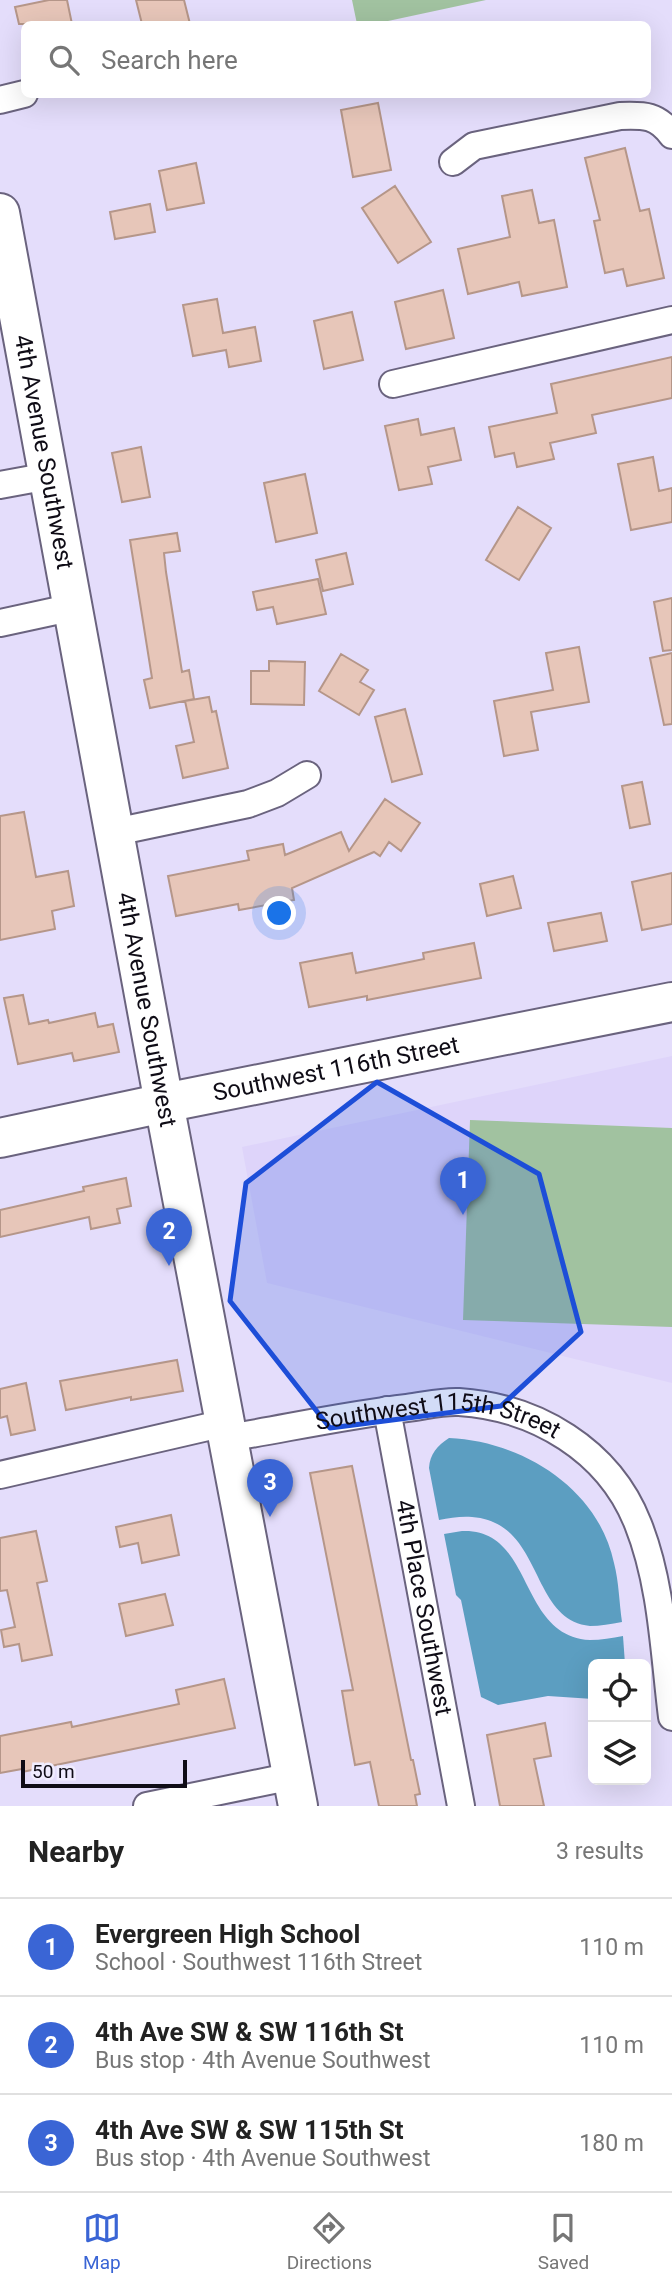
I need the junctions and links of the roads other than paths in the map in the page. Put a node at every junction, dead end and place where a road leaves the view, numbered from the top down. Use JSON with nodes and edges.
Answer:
{"nodes":[{"id":1,"x":21,"y":95,"type":"edge"},
{"id":2,"x":0,"y":100,"type":"edge"},
{"id":3,"x":672,"y":135,"type":"edge"},
{"id":4,"x":453,"y":162,"type":"dead end"},
{"id":5,"x":0,"y":213,"type":"edge"},
{"id":6,"x":672,"y":320,"type":"edge"},
{"id":7,"x":393,"y":384,"type":"dead end"},
{"id":8,"x":49,"y":476,"type":"junction"},
{"id":9,"x":0,"y":485,"type":"edge"},
{"id":10,"x":74,"y":607,"type":"junction"},
{"id":11,"x":0,"y":623,"type":"edge"},
{"id":12,"x":307,"y":775,"type":"dead end"},
{"id":13,"x":115,"y":832,"type":"junction"},
{"id":14,"x":672,"y":1002,"type":"edge"},
{"id":15,"x":164,"y":1103,"type":"junction"},
{"id":16,"x":0,"y":1138,"type":"edge"},
{"id":17,"x":387,"y":1410,"type":"junction"},
{"id":18,"x":227,"y":1431,"type":"junction"},
{"id":19,"x":0,"y":1475,"type":"edge"},
{"id":20,"x":672,"y":1717,"type":"edge"},
{"id":21,"x":295,"y":1791,"type":"edge"},
{"id":22,"x":148,"y":1806,"type":"edge"},
{"id":23,"x":461,"y":1806,"type":"edge"}],
"edges":[{"from":1,"to":2,"type":"street"},
{"from":3,"to":4,"type":"street"},
{"from":5,"to":8,"type":"street","name":"4th Avenue Southwest"},
{"from":6,"to":7,"type":"street"},
{"from":8,"to":9,"type":"street"},
{"from":8,"to":10,"type":"street","name":"4th Avenue Southwest"},
{"from":10,"to":11,"type":"street"},
{"from":10,"to":13,"type":"street","name":"4th Avenue Southwest"},
{"from":12,"to":13,"type":"street"},
{"from":13,"to":15,"type":"street","name":"4th Avenue Southwest"},
{"from":14,"to":15,"type":"street","name":"Southwest 116th Street"},
{"from":15,"to":16,"type":"street","name":"Southwest 116th Street"},
{"from":15,"to":18,"type":"street","name":"4th Avenue Southwest"},
{"from":17,"to":18,"type":"street","name":"Southwest 115th Street"},
{"from":17,"to":20,"type":"street","name":"Southwest 115th Street"},
{"from":17,"to":23,"type":"street","name":"4th Place Southwest"},
{"from":18,"to":19,"type":"street","name":"Southwest 115th Street"},
{"from":18,"to":21,"type":"street","name":"4th Avenue Southwest"},
{"from":21,"to":22,"type":"street"}]}
